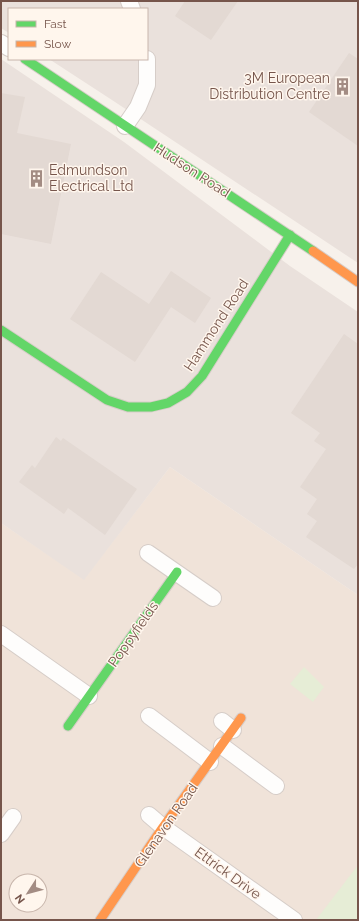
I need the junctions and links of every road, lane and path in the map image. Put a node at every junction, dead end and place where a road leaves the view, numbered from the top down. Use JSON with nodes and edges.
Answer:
{"nodes":[{"id":1,"x":27,"y":60,"type":"edge"},
{"id":2,"x":147,"y":60,"type":"edge"},
{"id":3,"x":125,"y":126,"type":"junction"},
{"id":4,"x":290,"y":235,"type":"junction"},
{"id":5,"x":358,"y":282,"type":"edge"},
{"id":6,"x":1,"y":330,"type":"edge"},
{"id":7,"x":148,"y":554,"type":"dead end"},
{"id":8,"x":177,"y":572,"type":"junction"},
{"id":9,"x":213,"y":598,"type":"dead end"},
{"id":10,"x":1,"y":634,"type":"edge"},
{"id":11,"x":89,"y":696,"type":"junction"},
{"id":12,"x":149,"y":716,"type":"dead end"},
{"id":13,"x":232,"y":723,"type":"dead end"},
{"id":14,"x":68,"y":726,"type":"dead end"},
{"id":15,"x":222,"y":746,"type":"junction"},
{"id":16,"x":210,"y":762,"type":"junction"},
{"id":17,"x":276,"y":786,"type":"dead end"},
{"id":18,"x":149,"y":815,"type":"dead end"},
{"id":19,"x":13,"y":817,"type":"dead end"},
{"id":20,"x":164,"y":826,"type":"junction"},
{"id":21,"x":1,"y":834,"type":"edge"},
{"id":22,"x":100,"y":920,"type":"edge"},
{"id":23,"x":294,"y":920,"type":"edge"}],
"edges":[{"from":1,"to":3,"type":"street","name":"Hudson Road"},
{"from":2,"to":3,"type":"street"},
{"from":3,"to":4,"type":"street","name":"Hudson Road"},
{"from":4,"to":5,"type":"street","name":"Hudson Road"},
{"from":4,"to":6,"type":"street","name":"Hammond Road"},
{"from":7,"to":8,"type":"street"},
{"from":8,"to":9,"type":"street"},
{"from":8,"to":11,"type":"street","name":"Poppyfields"},
{"from":10,"to":11,"type":"street"},
{"from":11,"to":14,"type":"street","name":"Poppyfields"},
{"from":12,"to":16,"type":"street"},
{"from":13,"to":15,"type":"street","name":"Glenavon Road"},
{"from":15,"to":16,"type":"street","name":"Glenavon Road"},
{"from":15,"to":17,"type":"street"},
{"from":16,"to":20,"type":"street","name":"Glenavon Road"},
{"from":18,"to":20,"type":"street","name":"Ettrick Drive"},
{"from":19,"to":21,"type":"street"},
{"from":20,"to":22,"type":"street","name":"Glenavon Road"},
{"from":20,"to":23,"type":"street","name":"Ettrick Drive"}]}
